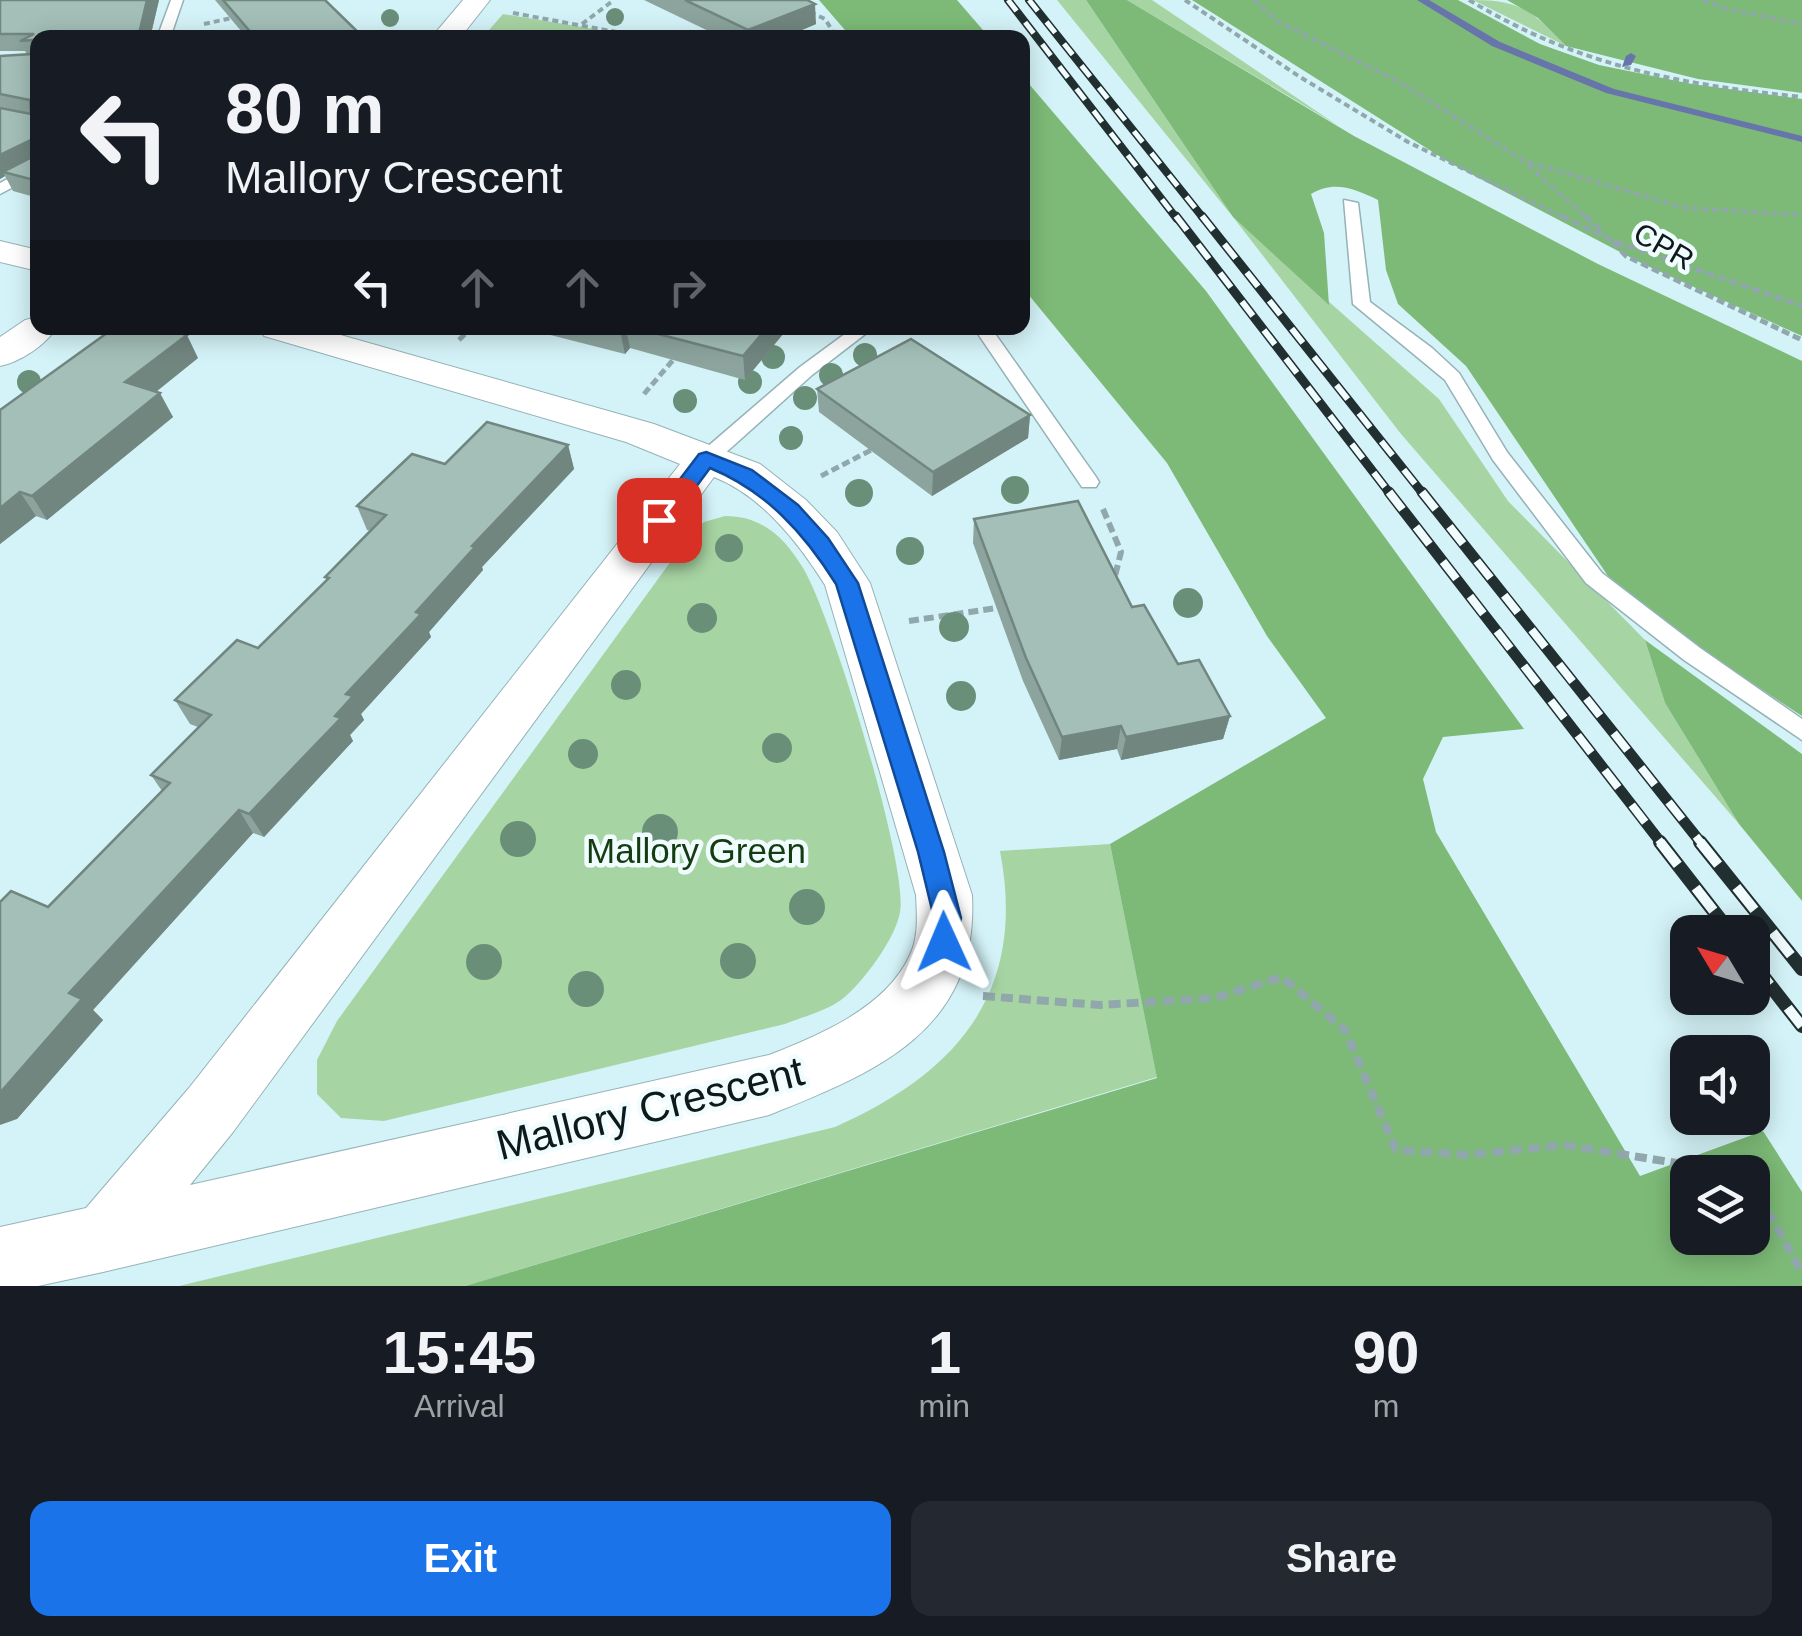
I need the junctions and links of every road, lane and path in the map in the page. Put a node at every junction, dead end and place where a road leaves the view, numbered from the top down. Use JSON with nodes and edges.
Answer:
{"nodes":[{"id":1,"x":177,"y":0,"type":"edge"},
{"id":2,"x":614,"y":0,"type":"edge"},
{"id":3,"x":1185,"y":0,"type":"edge"},
{"id":4,"x":1254,"y":0,"type":"edge"},
{"id":5,"x":1469,"y":0,"type":"edge"},
{"id":6,"x":1704,"y":0,"type":"edge"},
{"id":7,"x":488,"y":6,"type":"edge"},
{"id":8,"x":808,"y":10,"type":"edge"},
{"id":9,"x":1802,"y":24,"type":"edge"},
{"id":10,"x":581,"y":25,"type":"junction"},
{"id":11,"x":166,"y":30,"type":"edge"},
{"id":12,"x":456,"y":30,"type":"edge"},
{"id":13,"x":607,"y":30,"type":"edge"},
{"id":14,"x":832,"y":30,"type":"edge"},
{"id":15,"x":1802,"y":97,"type":"edge"},
{"id":16,"x":1524,"y":161,"type":"junction"},
{"id":17,"x":30,"y":172,"type":"edge"},
{"id":18,"x":0,"y":189,"type":"edge"},
{"id":19,"x":1350,"y":202,"type":"dead end"},
{"id":20,"x":1802,"y":215,"type":"edge"},
{"id":21,"x":1612,"y":240,"type":"junction"},
{"id":22,"x":0,"y":251,"type":"edge"},
{"id":23,"x":30,"y":259,"type":"edge"},
{"id":24,"x":1802,"y":306,"type":"edge"},
{"id":25,"x":30,"y":333,"type":"edge"},
{"id":26,"x":301,"y":335,"type":"edge"},
{"id":27,"x":854,"y":335,"type":"edge"},
{"id":28,"x":987,"y":335,"type":"edge"},
{"id":29,"x":1802,"y":340,"type":"edge"},
{"id":30,"x":0,"y":354,"type":"edge"},
{"id":31,"x":673,"y":360,"type":"edge"},
{"id":32,"x":637,"y":402,"type":"dead end"},
{"id":33,"x":878,"y":446,"type":"edge"},
{"id":34,"x":706,"y":458,"type":"junction"},
{"id":35,"x":811,"y":481,"type":"dead end"},
{"id":36,"x":1088,"y":482,"type":"joint"},
{"id":37,"x":1106,"y":587,"type":"edge"},
{"id":38,"x":996,"y":608,"type":"edge"},
{"id":39,"x":906,"y":622,"type":"dead end"},
{"id":40,"x":1802,"y":731,"type":"edge"},
{"id":41,"x":976,"y":996,"type":"dead end"},
{"id":42,"x":1670,"y":1162,"type":"edge"},
{"id":43,"x":1770,"y":1216,"type":"edge"},
{"id":44,"x":103,"y":1239,"type":"junction"},
{"id":45,"x":0,"y":1261,"type":"edge"},
{"id":46,"x":1802,"y":1273,"type":"edge"}],
"edges":[{"from":1,"to":11,"type":"lane"},
{"from":2,"to":10,"type":"path"},
{"from":3,"to":21,"type":"path"},
{"from":4,"to":16,"type":"path"},
{"from":5,"to":15,"type":"path"},
{"from":6,"to":9,"type":"path"},
{"from":7,"to":10,"type":"path"},
{"from":7,"to":12,"type":"street"},
{"from":8,"to":14,"type":"path"},
{"from":10,"to":13,"type":"path"},
{"from":16,"to":20,"type":"path"},
{"from":16,"to":21,"type":"path","name":"CPR"},
{"from":17,"to":18,"type":"lane"},
{"from":19,"to":40,"type":"lane"},
{"from":21,"to":24,"type":"path"},
{"from":21,"to":29,"type":"path","name":"CPR"},
{"from":22,"to":23,"type":"street"},
{"from":25,"to":30,"type":"street"},
{"from":26,"to":34,"type":"street","name":"Mallory Crescent"},
{"from":27,"to":34,"type":"lane"},
{"from":28,"to":36,"type":"lane"},
{"from":31,"to":32,"type":"path"},
{"from":33,"to":35,"type":"path"},
{"from":34,"to":44,"type":"street"},
{"from":34,"to":44,"type":"street","name":"Mallory Crescent"},
{"from":36,"to":37,"type":"path"},
{"from":38,"to":39,"type":"path"},
{"from":41,"to":42,"type":"path"},
{"from":43,"to":46,"type":"path"},
{"from":44,"to":45,"type":"street","name":"Mallory Crescent"}]}
